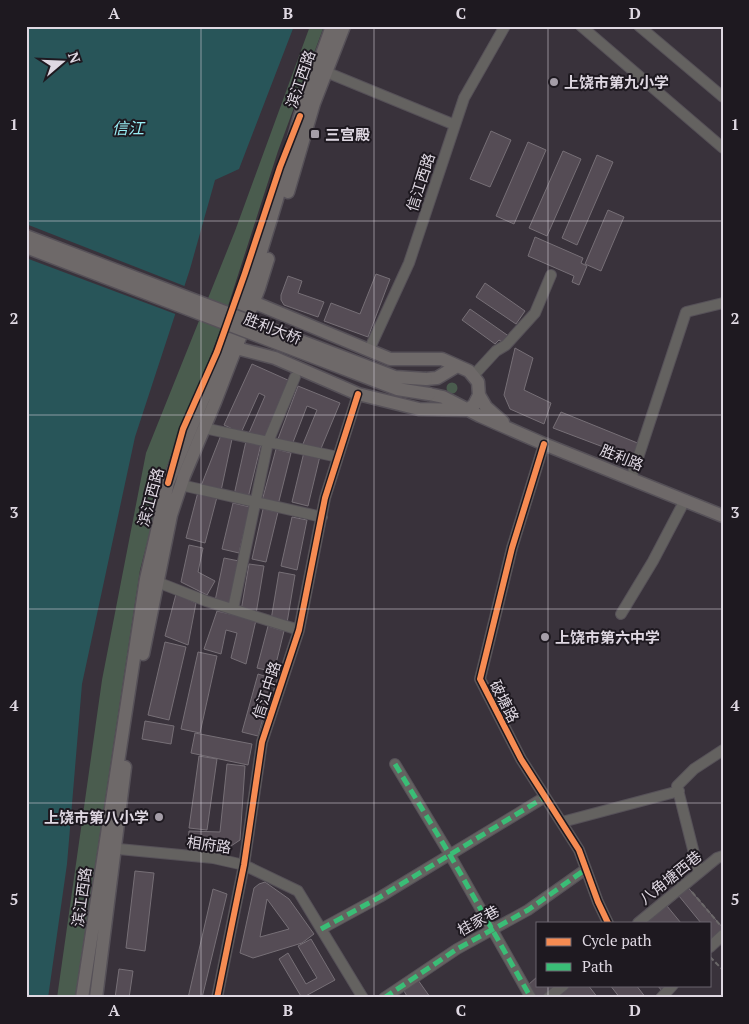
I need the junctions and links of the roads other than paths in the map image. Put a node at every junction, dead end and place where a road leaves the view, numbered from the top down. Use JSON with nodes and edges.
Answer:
{"nodes":[{"id":1,"x":332,"y":26,"type":"edge"},
{"id":2,"x":344,"y":26,"type":"edge"},
{"id":3,"x":505,"y":26,"type":"edge"},
{"id":4,"x":581,"y":26,"type":"edge"},
{"id":5,"x":639,"y":26,"type":"edge"},
{"id":6,"x":326,"y":72,"type":"junction"},
{"id":7,"x":723,"y":97,"type":"edge"},
{"id":8,"x":455,"y":125,"type":"junction"},
{"id":9,"x":723,"y":148,"type":"edge"},
{"id":10,"x":26,"y":236,"type":"edge"},
{"id":11,"x":26,"y":248,"type":"edge"},
{"id":12,"x":550,"y":275,"type":"dead end"},
{"id":13,"x":253,"y":302,"type":"junction"},
{"id":14,"x":723,"y":303,"type":"edge"},
{"id":15,"x":290,"y":321,"type":"junction"},
{"id":16,"x":236,"y":348,"type":"junction"},
{"id":17,"x":369,"y":350,"type":"junction"},
{"id":18,"x":282,"y":360,"type":"junction"},
{"id":19,"x":457,"y":366,"type":"junction"},
{"id":20,"x":473,"y":376,"type":"junction"},
{"id":21,"x":295,"y":377,"type":"dead end"},
{"id":22,"x":358,"y":394,"type":"junction"},
{"id":23,"x":479,"y":395,"type":"junction"},
{"id":24,"x":467,"y":410,"type":"junction"},
{"id":25,"x":204,"y":428,"type":"junction"},
{"id":26,"x":510,"y":428,"type":"junction"},
{"id":27,"x":268,"y":442,"type":"junction"},
{"id":28,"x":544,"y":444,"type":"junction"},
{"id":29,"x":338,"y":457,"type":"junction"},
{"id":30,"x":631,"y":478,"type":"junction"},
{"id":31,"x":181,"y":485,"type":"junction"},
{"id":32,"x":685,"y":500,"type":"junction"},
{"id":33,"x":256,"y":502,"type":"junction"},
{"id":34,"x":723,"y":516,"type":"edge"},
{"id":35,"x":322,"y":517,"type":"junction"},
{"id":36,"x":157,"y":582,"type":"junction"},
{"id":37,"x":233,"y":610,"type":"junction"},
{"id":38,"x":621,"y":614,"type":"dead end"},
{"id":39,"x":299,"y":630,"type":"junction"},
{"id":40,"x":723,"y":750,"type":"edge"},
{"id":41,"x":395,"y":764,"type":"dead end"},
{"id":42,"x":678,"y":791,"type":"junction"},
{"id":43,"x":545,"y":797,"type":"junction"},
{"id":44,"x":562,"y":822,"type":"junction"},
{"id":45,"x":109,"y":848,"type":"junction"},
{"id":46,"x":450,"y":855,"type":"junction"},
{"id":47,"x":723,"y":856,"type":"edge"},
{"id":48,"x":244,"y":865,"type":"junction"},
{"id":49,"x":586,"y":869,"type":"junction"},
{"id":50,"x":699,"y":873,"type":"junction"},
{"id":51,"x":608,"y":922,"type":"edge"},
{"id":52,"x":639,"y":922,"type":"edge"},
{"id":53,"x":321,"y":929,"type":"junction"},
{"id":54,"x":492,"y":930,"type":"junction"},
{"id":55,"x":723,"y":935,"type":"edge"},
{"id":56,"x":712,"y":945,"type":"edge"},
{"id":57,"x":563,"y":986,"type":"edge"},
{"id":58,"x":672,"y":986,"type":"edge"},
{"id":59,"x":82,"y":998,"type":"edge"},
{"id":60,"x":96,"y":998,"type":"edge"},
{"id":61,"x":218,"y":998,"type":"edge"},
{"id":62,"x":363,"y":998,"type":"edge"},
{"id":63,"x":384,"y":998,"type":"edge"},
{"id":64,"x":531,"y":998,"type":"edge"},
{"id":65,"x":548,"y":998,"type":"edge"},
{"id":66,"x":661,"y":998,"type":"edge"}],
"edges":[{"from":1,"to":45,"type":"main road","name":"滨江西路"},
{"from":2,"to":6,"type":"main road","name":"滨江西路"},
{"from":3,"to":8,"type":"street","name":"信江西路"},
{"from":4,"to":9,"type":"street"},
{"from":5,"to":7,"type":"street"},
{"from":6,"to":8,"type":"street"},
{"from":6,"to":13,"type":"main road","name":"滨江西路"},
{"from":8,"to":17,"type":"street","name":"信江西路"},
{"from":10,"to":19,"type":"main road","name":"胜利大桥","bridge":true},
{"from":11,"to":24,"type":"main road","name":"胜利大桥","bridge":true},
{"from":12,"to":20,"type":"street"},
{"from":13,"to":15,"type":"main road"},
{"from":13,"to":16,"type":"main road","name":"滨江西路"},
{"from":14,"to":30,"type":"street"},
{"from":15,"to":17,"type":"main road"},
{"from":15,"to":18,"type":"main road"},
{"from":16,"to":18,"type":"main road"},
{"from":16,"to":25,"type":"main road","name":"滨江西路"},
{"from":17,"to":19,"type":"main road"},
{"from":18,"to":22,"type":"main road"},
{"from":19,"to":20,"type":"main road"},
{"from":20,"to":23,"type":"main road"},
{"from":21,"to":27,"type":"street"},
{"from":22,"to":24,"type":"main road"},
{"from":22,"to":29,"type":"street","name":"信江中路"},
{"from":23,"to":24,"type":"main road"},
{"from":23,"to":26,"type":"main road"},
{"from":24,"to":26,"type":"main road","name":"胜利大桥"},
{"from":25,"to":27,"type":"street"},
{"from":25,"to":31,"type":"main road","name":"滨江西路"},
{"from":26,"to":28,"type":"main road","name":"胜利路"},
{"from":27,"to":29,"type":"street"},
{"from":27,"to":33,"type":"street"},
{"from":28,"to":30,"type":"main road","name":"胜利路"},
{"from":28,"to":43,"type":"street","name":"破塘路"},
{"from":29,"to":35,"type":"street","name":"信江中路"},
{"from":30,"to":32,"type":"main road","name":"胜利路"},
{"from":31,"to":33,"type":"street"},
{"from":31,"to":36,"type":"main road","name":"滨江西路"},
{"from":32,"to":34,"type":"main road","name":"胜利路"},
{"from":32,"to":38,"type":"street"},
{"from":33,"to":35,"type":"street"},
{"from":33,"to":37,"type":"street"},
{"from":35,"to":39,"type":"street","name":"信江中路"},
{"from":36,"to":37,"type":"street"},
{"from":36,"to":45,"type":"main road","name":"滨江西路"},
{"from":37,"to":39,"type":"street"},
{"from":39,"to":48,"type":"street","name":"信江中路"},
{"from":40,"to":42,"type":"street"},
{"from":41,"to":46,"type":"street"},
{"from":42,"to":44,"type":"street"},
{"from":42,"to":50,"type":"street"},
{"from":43,"to":44,"type":"street","name":"破塘路"},
{"from":43,"to":46,"type":"street"},
{"from":44,"to":49,"type":"street","name":"破塘路"},
{"from":45,"to":48,"type":"street","name":"相府路"},
{"from":45,"to":59,"type":"main road","name":"滨江西路"},
{"from":45,"to":60,"type":"main road","name":"滨江西路"},
{"from":46,"to":53,"type":"street"},
{"from":46,"to":54,"type":"street"},
{"from":47,"to":50,"type":"street","name":"八角塘西巷"},
{"from":48,"to":53,"type":"street","name":"相府路"},
{"from":48,"to":61,"type":"street","name":"信江中路"},
{"from":49,"to":51,"type":"street","name":"破塘路"},
{"from":49,"to":54,"type":"street","name":"桂家巷"},
{"from":50,"to":52,"type":"street","name":"八角塘西巷"},
{"from":53,"to":62,"type":"street","name":"相府路"},
{"from":54,"to":63,"type":"street","name":"桂家巷"},
{"from":54,"to":64,"type":"street"},
{"from":55,"to":56,"type":"street"},
{"from":57,"to":65,"type":"street"},
{"from":58,"to":66,"type":"street"}]}
